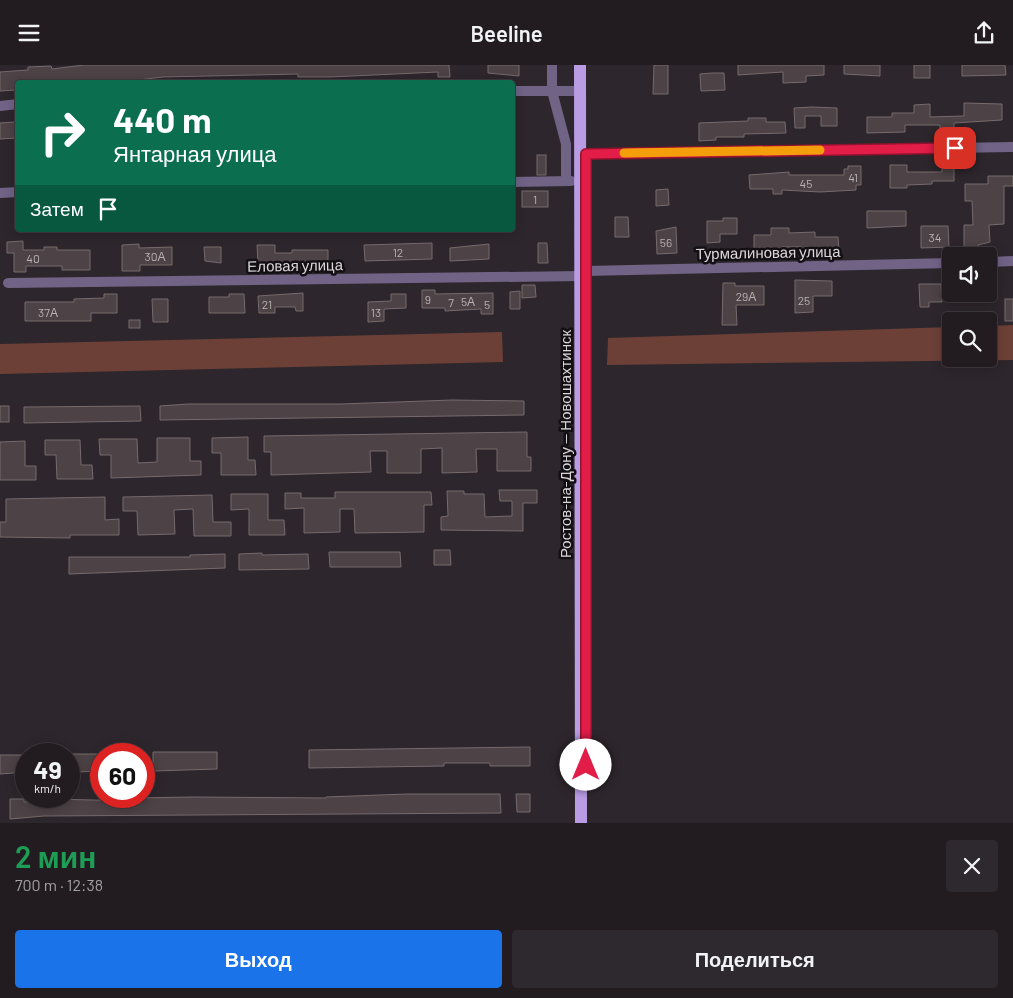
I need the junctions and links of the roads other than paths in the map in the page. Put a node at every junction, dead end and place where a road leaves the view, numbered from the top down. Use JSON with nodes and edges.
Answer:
{"nodes":[{"id":1,"x":552,"y":65,"type":"edge"},
{"id":2,"x":580,"y":65,"type":"edge"},
{"id":3,"x":586,"y":65,"type":"edge"},
{"id":4,"x":515,"y":91,"type":"edge"},
{"id":5,"x":552,"y":91,"type":"junction"},
{"id":6,"x":580,"y":91,"type":"junction"},
{"id":7,"x":15,"y":104,"type":"edge"},
{"id":8,"x":0,"y":106,"type":"edge"},
{"id":9,"x":1013,"y":147,"type":"edge"},
{"id":10,"x":586,"y":154,"type":"junction"},
{"id":11,"x":566,"y":181,"type":"junction"},
{"id":12,"x":580,"y":181,"type":"junction"},
{"id":13,"x":515,"y":183,"type":"edge"},
{"id":14,"x":15,"y":192,"type":"edge"},
{"id":15,"x":0,"y":193,"type":"edge"},
{"id":16,"x":1013,"y":261,"type":"edge"},
{"id":17,"x":997,"y":262,"type":"edge"},
{"id":18,"x":942,"y":263,"type":"edge"},
{"id":19,"x":584,"y":274,"type":"junction"},
{"id":20,"x":8,"y":283,"type":"dead end"},
{"id":21,"x":584,"y":371,"type":"junction"},
{"id":22,"x":581,"y":823,"type":"edge"},
{"id":23,"x":586,"y":823,"type":"edge"}],
"edges":[{"from":1,"to":5,"type":"street"},
{"from":2,"to":6,"type":"main road","name":"Ростов-на-Дону — Новошахтинск"},
{"from":3,"to":10,"type":"main road","name":"Ростов-на-Дону — Новошахтинск"},
{"from":4,"to":5,"type":"street"},
{"from":5,"to":6,"type":"street"},
{"from":5,"to":11,"type":"street"},
{"from":6,"to":12,"type":"main road","name":"Ростов-на-Дону — Новошахтинск"},
{"from":7,"to":8,"type":"street"},
{"from":9,"to":10,"type":"street"},
{"from":10,"to":19,"type":"main road","name":"Ростов-на-Дону — Новошахтинск"},
{"from":11,"to":12,"type":"street"},
{"from":11,"to":13,"type":"street"},
{"from":12,"to":19,"type":"main road","name":"Ростов-на-Дону — Новошахтинск"},
{"from":14,"to":15,"type":"street"},
{"from":16,"to":17,"type":"street"},
{"from":18,"to":19,"type":"street","name":"Турмалиновая улица"},
{"from":19,"to":20,"type":"street","name":"Еловая улица"},
{"from":19,"to":21,"type":"main road","name":"Ростов-на-Дону — Новошахтинск"},
{"from":21,"to":22,"type":"main road","name":"Ростов-на-Дону — Новошахтинск"},
{"from":21,"to":23,"type":"main road","name":"Ростов-на-Дону — Новошахтинск"}]}
